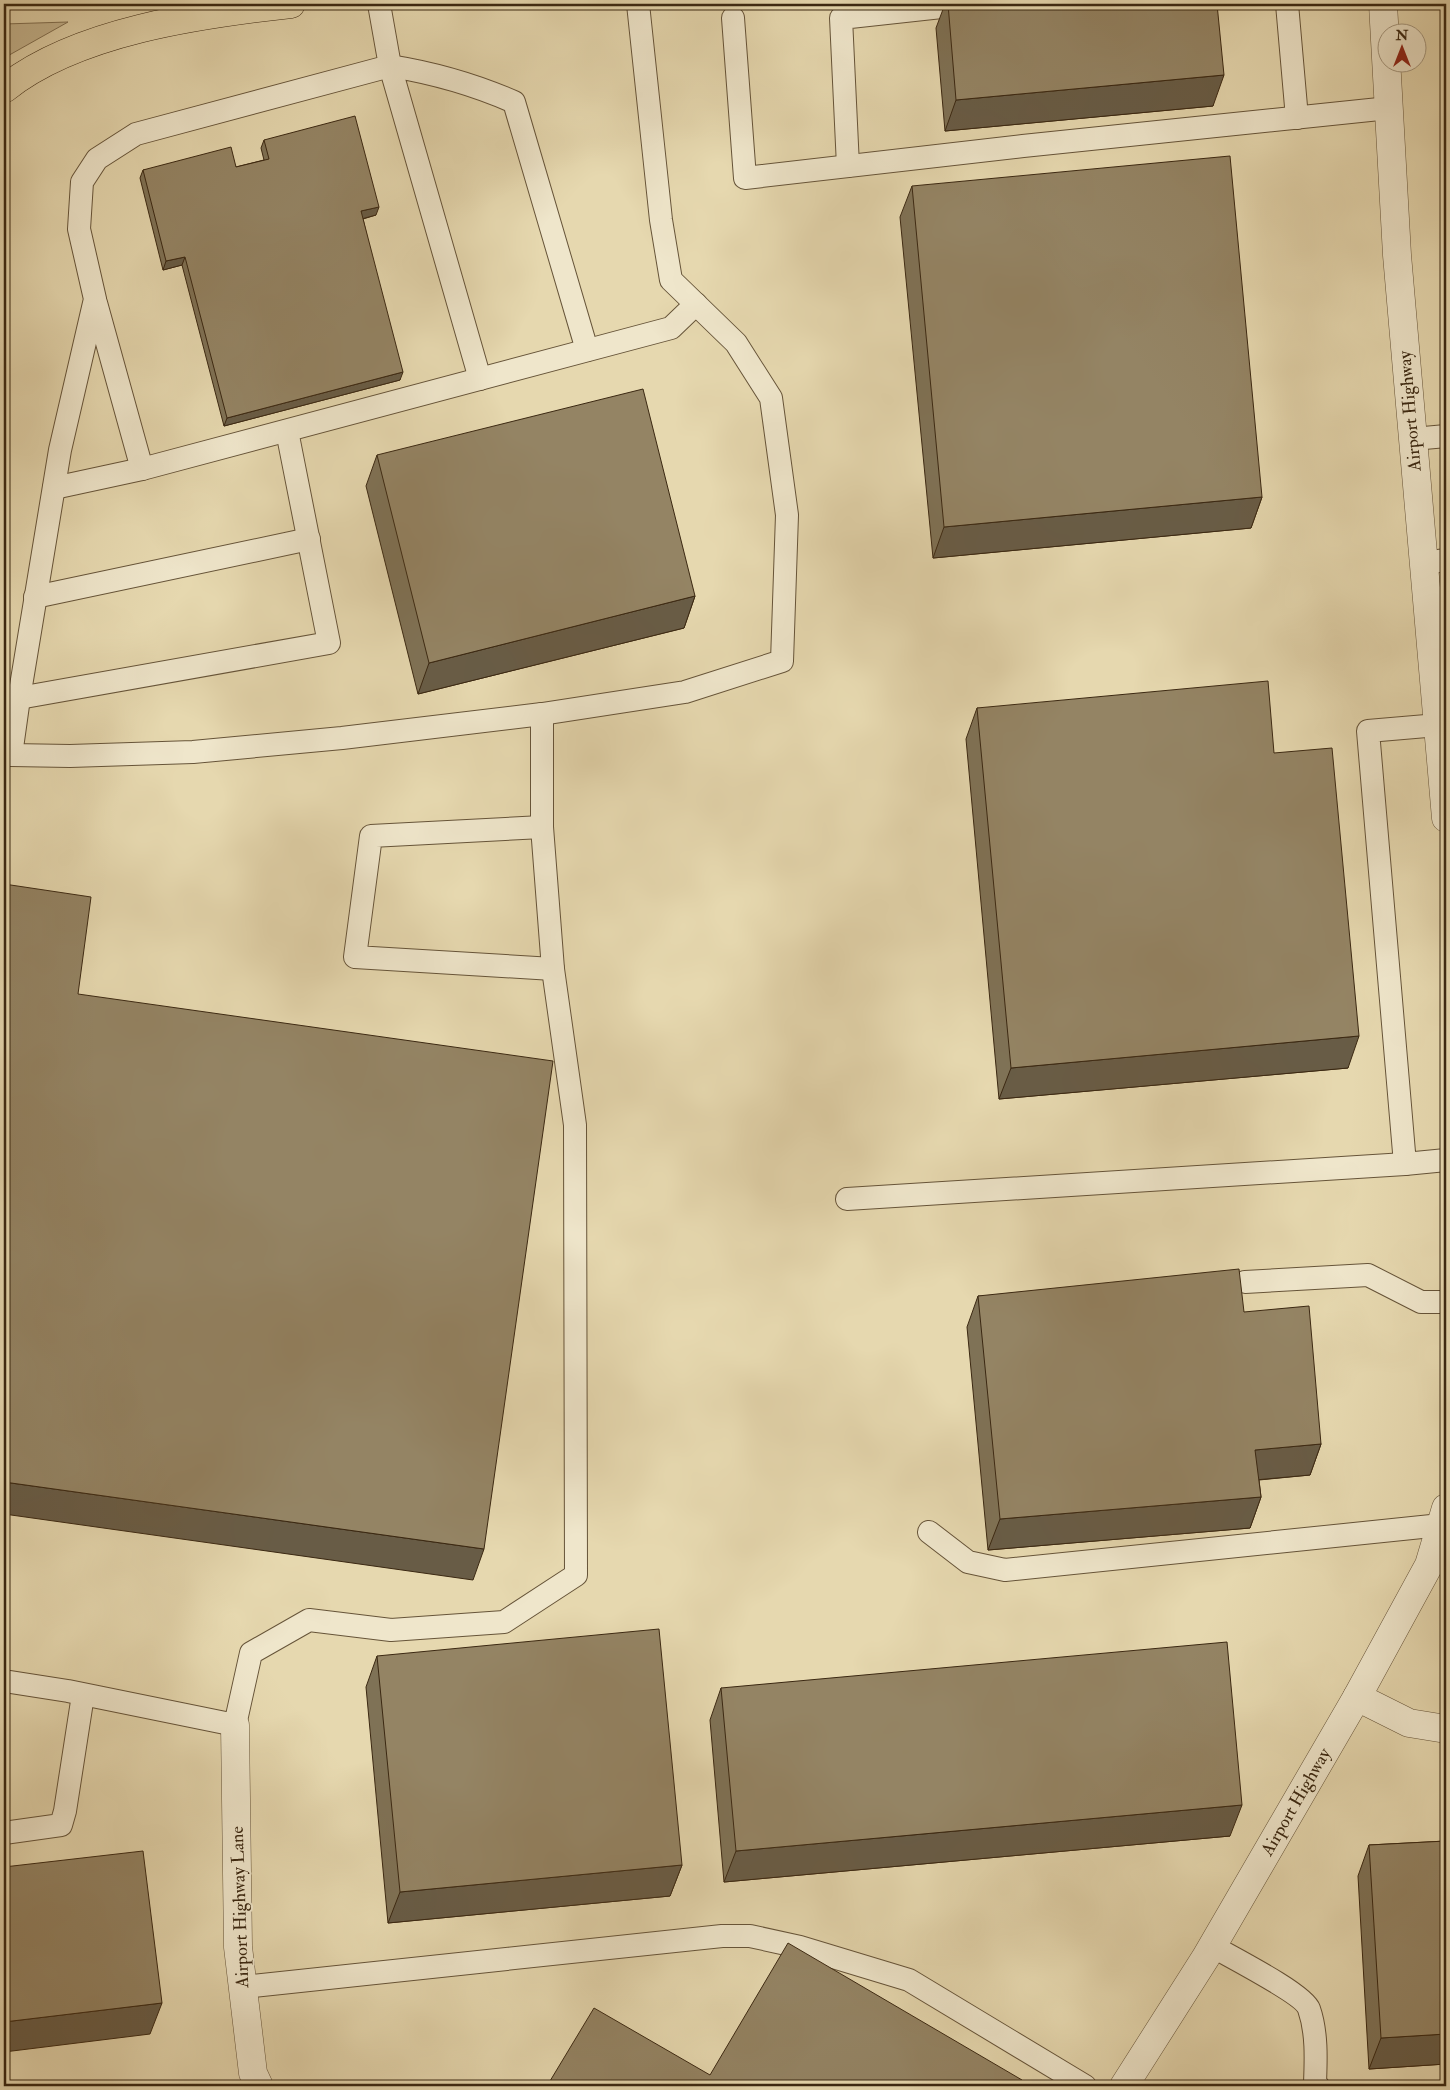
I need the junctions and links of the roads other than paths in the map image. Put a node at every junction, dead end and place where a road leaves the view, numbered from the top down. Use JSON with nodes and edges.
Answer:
{"nodes":[{"id":1,"x":292,"y":4,"type":"edge"},
{"id":2,"x":378,"y":4,"type":"edge"},
{"id":3,"x":638,"y":4,"type":"edge"},
{"id":4,"x":969,"y":4,"type":"edge"},
{"id":5,"x":1287,"y":4,"type":"edge"},
{"id":6,"x":1382,"y":4,"type":"edge"},
{"id":7,"x":732,"y":18,"type":"dead end"},
{"id":8,"x":390,"y":66,"type":"junction"},
{"id":9,"x":4,"y":89,"type":"edge"},
{"id":10,"x":1389,"y":108,"type":"junction"},
{"id":11,"x":1297,"y":118,"type":"junction"},
{"id":12,"x":848,"y":166,"type":"junction"},
{"id":13,"x":95,"y":299,"type":"junction"},
{"id":14,"x":696,"y":304,"type":"junction"},
{"id":15,"x":588,"y":350,"type":"junction"},
{"id":16,"x":480,"y":379,"type":"junction"},
{"id":17,"x":287,"y":431,"type":"junction"},
{"id":18,"x":1446,"y":436,"type":"edge"},
{"id":19,"x":1413,"y":439,"type":"junction"},
{"id":20,"x":142,"y":469,"type":"junction"},
{"id":21,"x":54,"y":488,"type":"junction"},
{"id":22,"x":309,"y":539,"type":"junction"},
{"id":23,"x":1435,"y":561,"type":"edge"},
{"id":24,"x":36,"y":597,"type":"junction"},
{"id":25,"x":19,"y":698,"type":"junction"},
{"id":26,"x":542,"y":714,"type":"junction"},
{"id":27,"x":1438,"y":725,"type":"junction"},
{"id":28,"x":1446,"y":818,"type":"edge"},
{"id":29,"x":542,"y":826,"type":"junction"},
{"id":30,"x":553,"y":969,"type":"junction"},
{"id":31,"x":1446,"y":1160,"type":"edge"},
{"id":32,"x":1405,"y":1164,"type":"junction"},
{"id":33,"x":847,"y":1200,"type":"dead end"},
{"id":34,"x":1245,"y":1282,"type":"dead end"},
{"id":35,"x":1446,"y":1302,"type":"edge"},
{"id":36,"x":1444,"y":1516,"type":"edge"},
{"id":37,"x":929,"y":1532,"type":"dead end"},
{"id":38,"x":4,"y":1681,"type":"edge"},
{"id":39,"x":84,"y":1695,"type":"junction"},
{"id":40,"x":1357,"y":1697,"type":"junction"},
{"id":41,"x":235,"y":1726,"type":"junction"},
{"id":42,"x":1446,"y":1729,"type":"edge"},
{"id":43,"x":4,"y":1833,"type":"edge"},
{"id":44,"x":1212,"y":1946,"type":"junction"},
{"id":45,"x":243,"y":1988,"type":"junction"},
{"id":46,"x":1129,"y":2085,"type":"edge"},
{"id":47,"x":259,"y":2086,"type":"edge"},
{"id":48,"x":1085,"y":2086,"type":"edge"},
{"id":49,"x":1318,"y":2086,"type":"edge"}],
"edges":[{"from":1,"to":9,"type":"highway"},
{"from":2,"to":8,"type":"lane"},
{"from":3,"to":14,"type":"lane"},
{"from":4,"to":12,"type":"lane"},
{"from":5,"to":11,"type":"lane"},
{"from":6,"to":10,"type":"street","name":"Airport Highway"},
{"from":7,"to":12,"type":"lane"},
{"from":8,"to":13,"type":"lane"},
{"from":8,"to":15,"type":"lane"},
{"from":8,"to":16,"type":"lane"},
{"from":10,"to":11,"type":"lane"},
{"from":10,"to":19,"type":"street","name":"Airport Highway"},
{"from":11,"to":12,"type":"lane"},
{"from":13,"to":20,"type":"lane"},
{"from":13,"to":21,"type":"lane"},
{"from":14,"to":15,"type":"lane"},
{"from":14,"to":26,"type":"lane"},
{"from":15,"to":16,"type":"lane"},
{"from":16,"to":17,"type":"lane"},
{"from":17,"to":20,"type":"lane"},
{"from":17,"to":22,"type":"lane"},
{"from":18,"to":19,"type":"lane"},
{"from":19,"to":23,"type":"street","name":"Airport Highway"},
{"from":20,"to":21,"type":"lane"},
{"from":21,"to":24,"type":"lane"},
{"from":22,"to":24,"type":"lane"},
{"from":22,"to":25,"type":"lane"},
{"from":23,"to":27,"type":"street","name":"Airport Highway"},
{"from":24,"to":25,"type":"lane"},
{"from":25,"to":26,"type":"lane"},
{"from":26,"to":29,"type":"lane"},
{"from":27,"to":28,"type":"street","name":"Airport Highway"},
{"from":27,"to":32,"type":"lane"},
{"from":29,"to":30,"type":"lane"},
{"from":29,"to":30,"type":"lane"},
{"from":30,"to":41,"type":"lane"},
{"from":31,"to":32,"type":"lane"},
{"from":32,"to":33,"type":"lane"},
{"from":34,"to":35,"type":"lane"},
{"from":36,"to":37,"type":"lane"},
{"from":36,"to":40,"type":"street","name":"Airport Highway"},
{"from":38,"to":39,"type":"lane"},
{"from":39,"to":41,"type":"lane"},
{"from":39,"to":43,"type":"lane"},
{"from":40,"to":42,"type":"street"},
{"from":40,"to":44,"type":"street","name":"Airport Highway"},
{"from":41,"to":45,"type":"street","name":"Airport Highway Lane"},
{"from":44,"to":46,"type":"street","name":"Airport Highway"},
{"from":44,"to":49,"type":"lane"},
{"from":45,"to":47,"type":"street","name":"Airport Highway Lane"},
{"from":45,"to":48,"type":"lane"}]}
